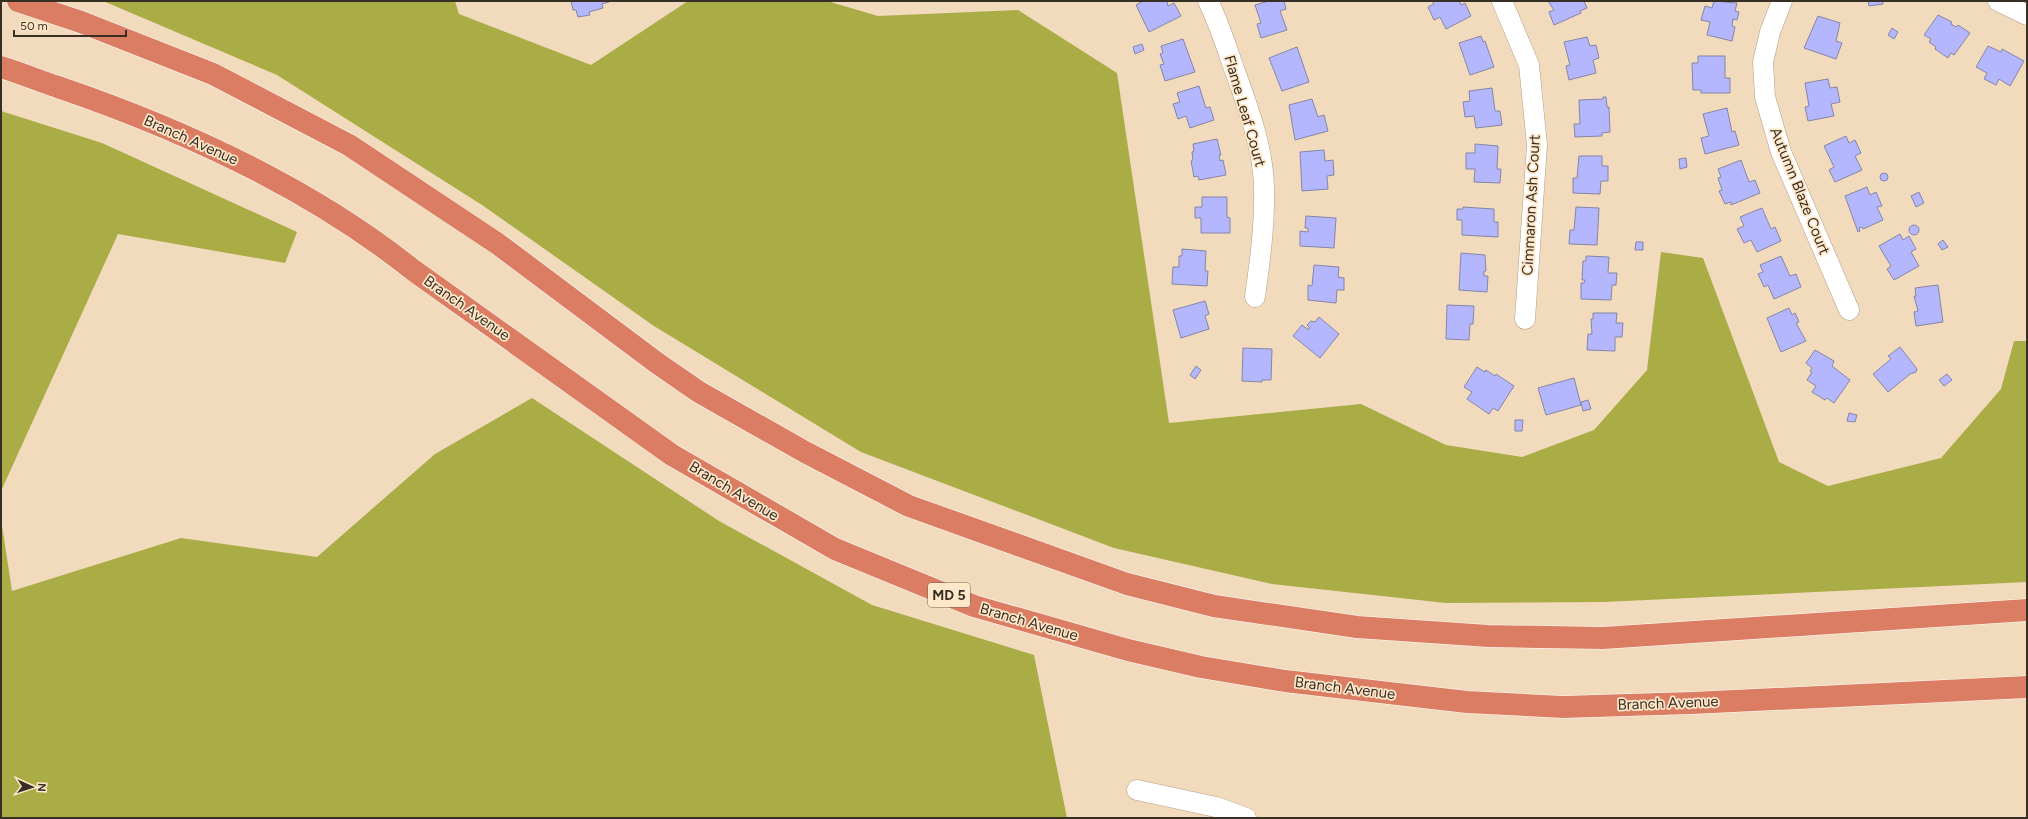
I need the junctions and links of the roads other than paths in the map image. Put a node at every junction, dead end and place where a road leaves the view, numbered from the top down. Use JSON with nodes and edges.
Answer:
{"nodes":[{"id":1,"x":18,"y":1,"type":"edge"},
{"id":2,"x":1208,"y":1,"type":"edge"},
{"id":3,"x":1502,"y":1,"type":"edge"},
{"id":4,"x":1782,"y":1,"type":"edge"},
{"id":5,"x":1998,"y":1,"type":"edge"},
{"id":6,"x":2027,"y":16,"type":"edge"},
{"id":7,"x":1,"y":67,"type":"edge"},
{"id":8,"x":1255,"y":297,"type":"dead end"},
{"id":9,"x":1850,"y":310,"type":"dead end"},
{"id":10,"x":1524,"y":318,"type":"dead end"},
{"id":11,"x":2027,"y":610,"type":"edge"},
{"id":12,"x":2027,"y":687,"type":"edge"},
{"id":13,"x":1137,"y":790,"type":"dead end"},
{"id":14,"x":1246,"y":818,"type":"edge"}],
"edges":[{"from":1,"to":11,"type":"highway"},
{"from":2,"to":8,"type":"street","name":"Flame Leaf Court"},
{"from":3,"to":10,"type":"street","name":"Cimmaron Ash Court"},
{"from":4,"to":9,"type":"street","name":"Autumn Blaze Court"},
{"from":5,"to":6,"type":"street"},
{"from":7,"to":12,"type":"highway","name":"Branch Avenue","number":"MD 5"},
{"from":13,"to":14,"type":"street"}]}
